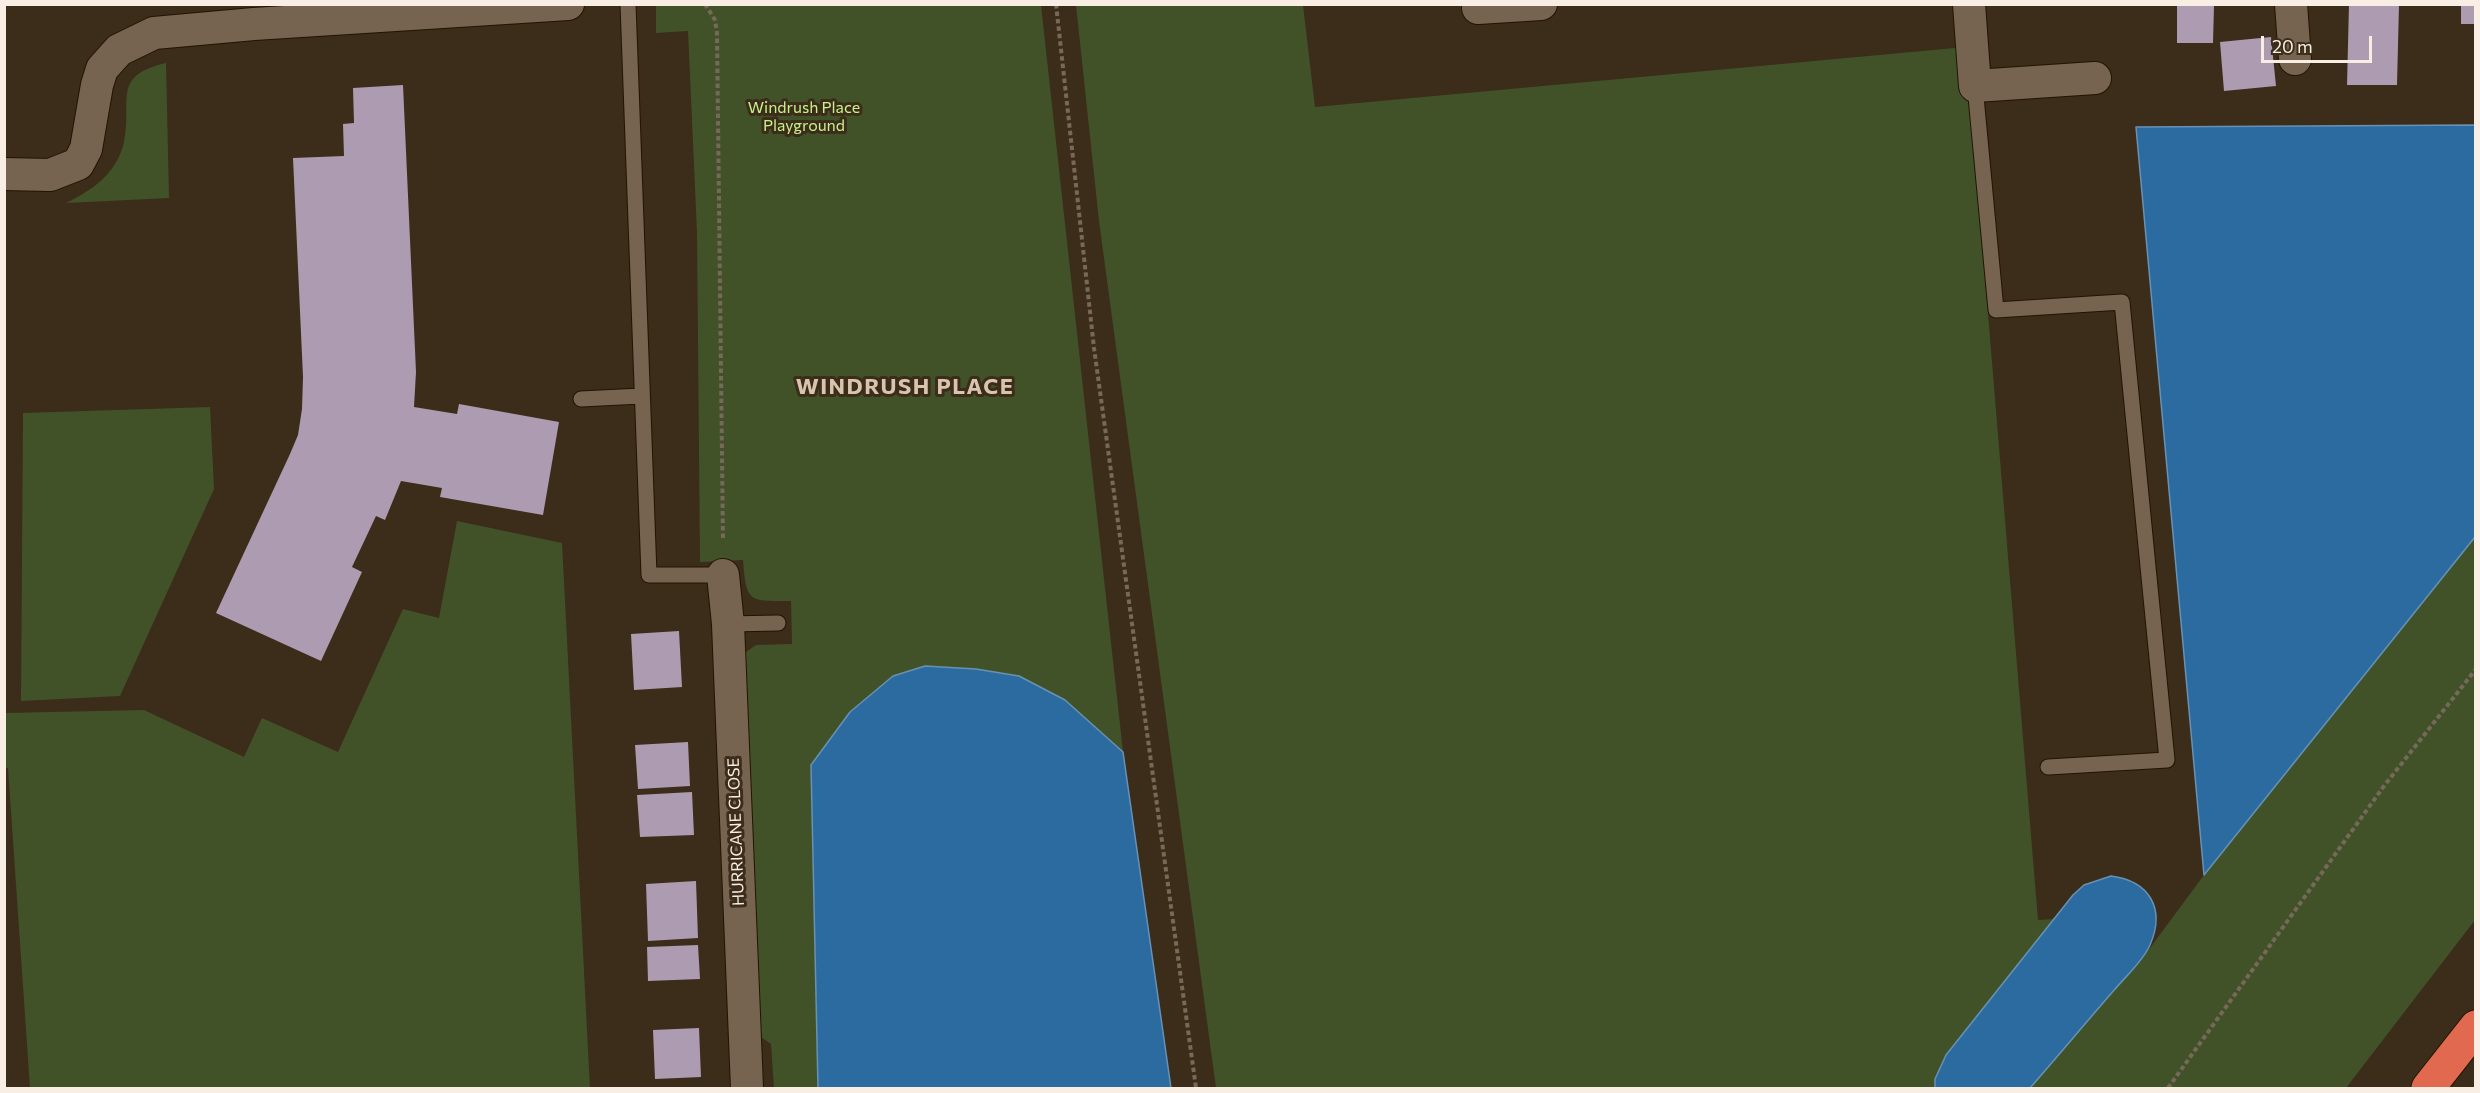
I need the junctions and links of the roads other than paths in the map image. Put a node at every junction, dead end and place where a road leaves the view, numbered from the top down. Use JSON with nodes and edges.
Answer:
{"nodes":[{"id":1,"x":568,"y":4,"type":"edge"},
{"id":2,"x":628,"y":4,"type":"edge"},
{"id":3,"x":1541,"y":4,"type":"edge"},
{"id":4,"x":1969,"y":4,"type":"edge"},
{"id":5,"x":2291,"y":4,"type":"edge"},
{"id":6,"x":1478,"y":8,"type":"dead end"},
{"id":7,"x":2295,"y":59,"type":"dead end"},
{"id":8,"x":2095,"y":78,"type":"dead end"},
{"id":9,"x":1975,"y":86,"type":"junction"},
{"id":10,"x":4,"y":174,"type":"edge"},
{"id":11,"x":641,"y":396,"type":"junction"},
{"id":12,"x":581,"y":399,"type":"dead end"},
{"id":13,"x":723,"y":575,"type":"joint"},
{"id":14,"x":778,"y":623,"type":"dead end"},
{"id":15,"x":728,"y":624,"type":"junction"},
{"id":16,"x":2048,"y":767,"type":"dead end"},
{"id":17,"x":2475,"y":1027,"type":"edge"},
{"id":18,"x":747,"y":1089,"type":"edge"},
{"id":19,"x":2428,"y":1089,"type":"edge"}],
"edges":[{"from":1,"to":10,"type":"street"},
{"from":2,"to":11,"type":"lane"},
{"from":3,"to":6,"type":"street"},
{"from":4,"to":9,"type":"street"},
{"from":5,"to":7,"type":"street"},
{"from":8,"to":9,"type":"street"},
{"from":9,"to":16,"type":"lane"},
{"from":11,"to":12,"type":"lane"},
{"from":11,"to":13,"type":"lane"},
{"from":13,"to":15,"type":"street","name":"HURRICANE CLOSE"},
{"from":14,"to":15,"type":"lane"},
{"from":15,"to":18,"type":"street","name":"HURRICANE CLOSE"},
{"from":17,"to":19,"type":"highway"}]}
